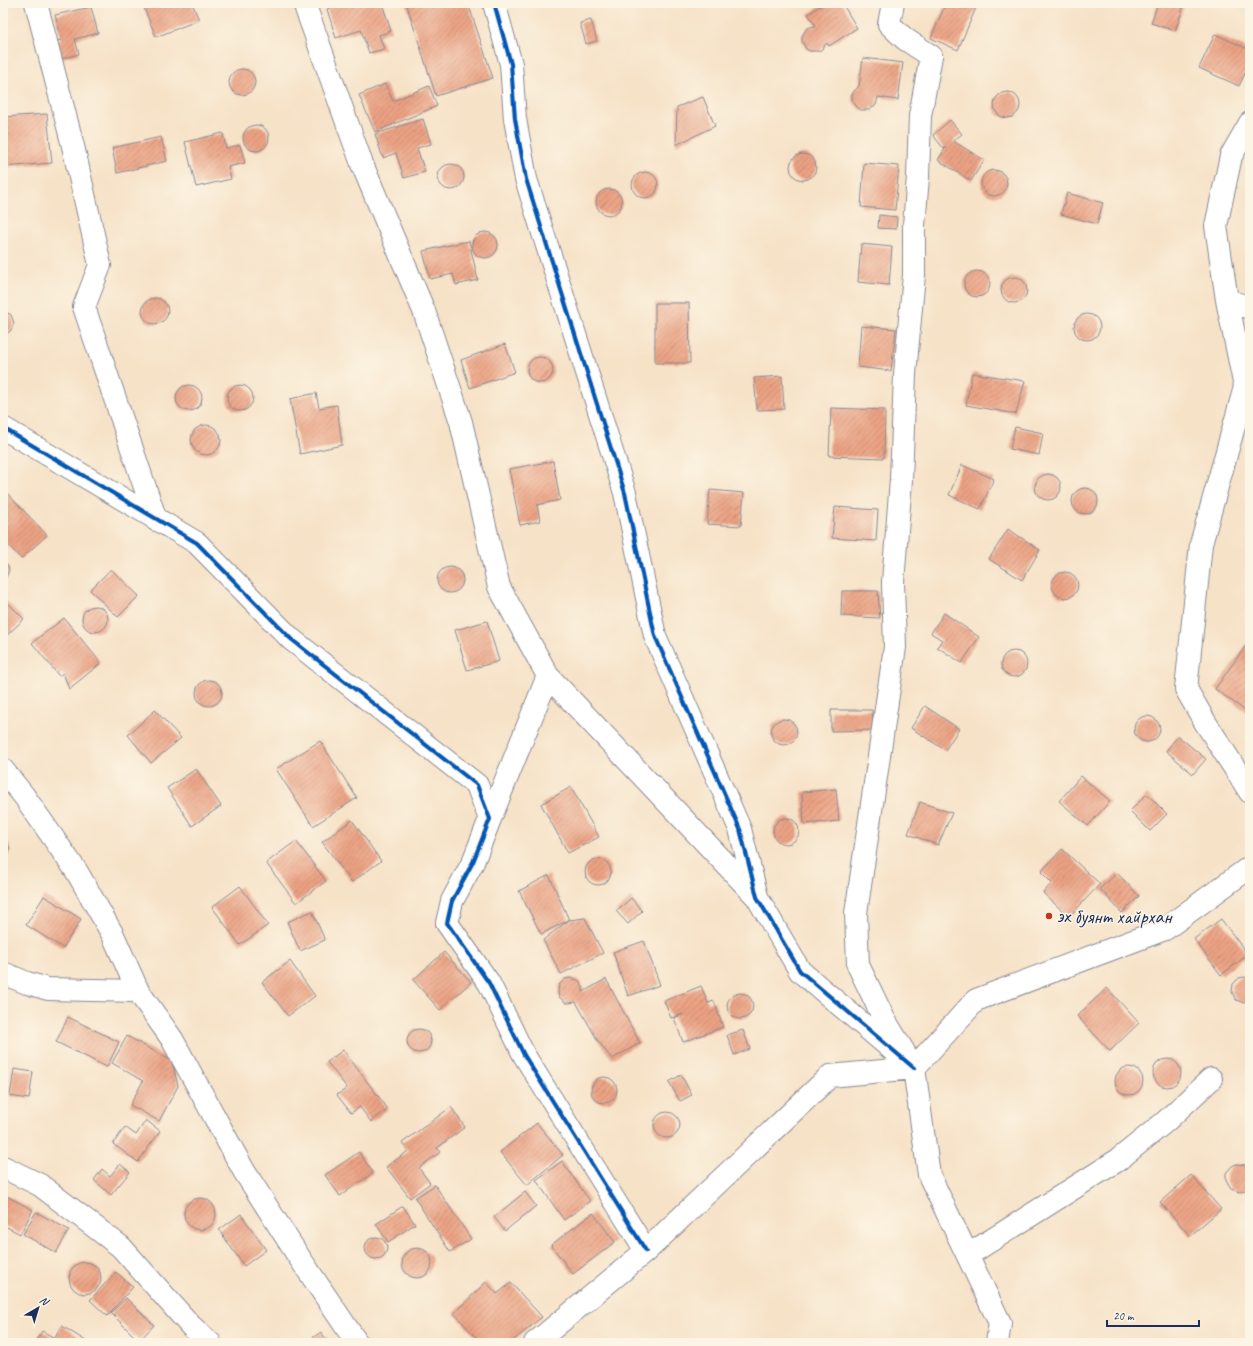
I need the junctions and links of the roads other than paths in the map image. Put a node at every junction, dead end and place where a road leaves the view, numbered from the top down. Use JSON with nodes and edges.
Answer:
{"nodes":[{"id":1,"x":36,"y":3,"type":"edge"},
{"id":2,"x":304,"y":3,"type":"edge"},
{"id":3,"x":494,"y":3,"type":"edge"},
{"id":4,"x":893,"y":3,"type":"edge"},
{"id":5,"x":1250,"y":123,"type":"edge"},
{"id":6,"x":1227,"y":300,"type":"junction"},
{"id":7,"x":1250,"y":308,"type":"edge"},
{"id":8,"x":3,"y":428,"type":"edge"},
{"id":9,"x":156,"y":520,"type":"junction"},
{"id":10,"x":548,"y":676,"type":"junction"},
{"id":11,"x":3,"y":770,"type":"edge"},
{"id":12,"x":1250,"y":792,"type":"edge"},
{"id":13,"x":490,"y":819,"type":"junction"},
{"id":14,"x":1250,"y":867,"type":"edge"},
{"id":15,"x":757,"y":897,"type":"junction"},
{"id":16,"x":3,"y":973,"type":"edge"},
{"id":17,"x":138,"y":992,"type":"junction"},
{"id":18,"x":914,"y":1068,"type":"junction"},
{"id":19,"x":1211,"y":1079,"type":"dead end"},
{"id":20,"x":3,"y":1167,"type":"edge"},
{"id":21,"x":646,"y":1251,"type":"junction"},
{"id":22,"x":968,"y":1255,"type":"junction"},
{"id":23,"x":210,"y":1343,"type":"edge"},
{"id":24,"x":357,"y":1343,"type":"edge"},
{"id":25,"x":536,"y":1343,"type":"edge"},
{"id":26,"x":996,"y":1343,"type":"edge"}],
"edges":[{"from":1,"to":9,"type":"street"},
{"from":2,"to":10,"type":"street"},
{"from":3,"to":15,"type":"street"},
{"from":4,"to":18,"type":"street"},
{"from":5,"to":6,"type":"street"},
{"from":6,"to":7,"type":"street"},
{"from":6,"to":12,"type":"street"},
{"from":8,"to":9,"type":"street"},
{"from":9,"to":13,"type":"street"},
{"from":10,"to":13,"type":"street"},
{"from":10,"to":15,"type":"street"},
{"from":11,"to":17,"type":"street"},
{"from":13,"to":21,"type":"street"},
{"from":14,"to":18,"type":"street"},
{"from":15,"to":18,"type":"street"},
{"from":16,"to":17,"type":"street"},
{"from":17,"to":24,"type":"street"},
{"from":18,"to":21,"type":"street"},
{"from":18,"to":22,"type":"street"},
{"from":19,"to":22,"type":"street"},
{"from":20,"to":23,"type":"street"},
{"from":21,"to":25,"type":"street"},
{"from":22,"to":26,"type":"street"}]}
